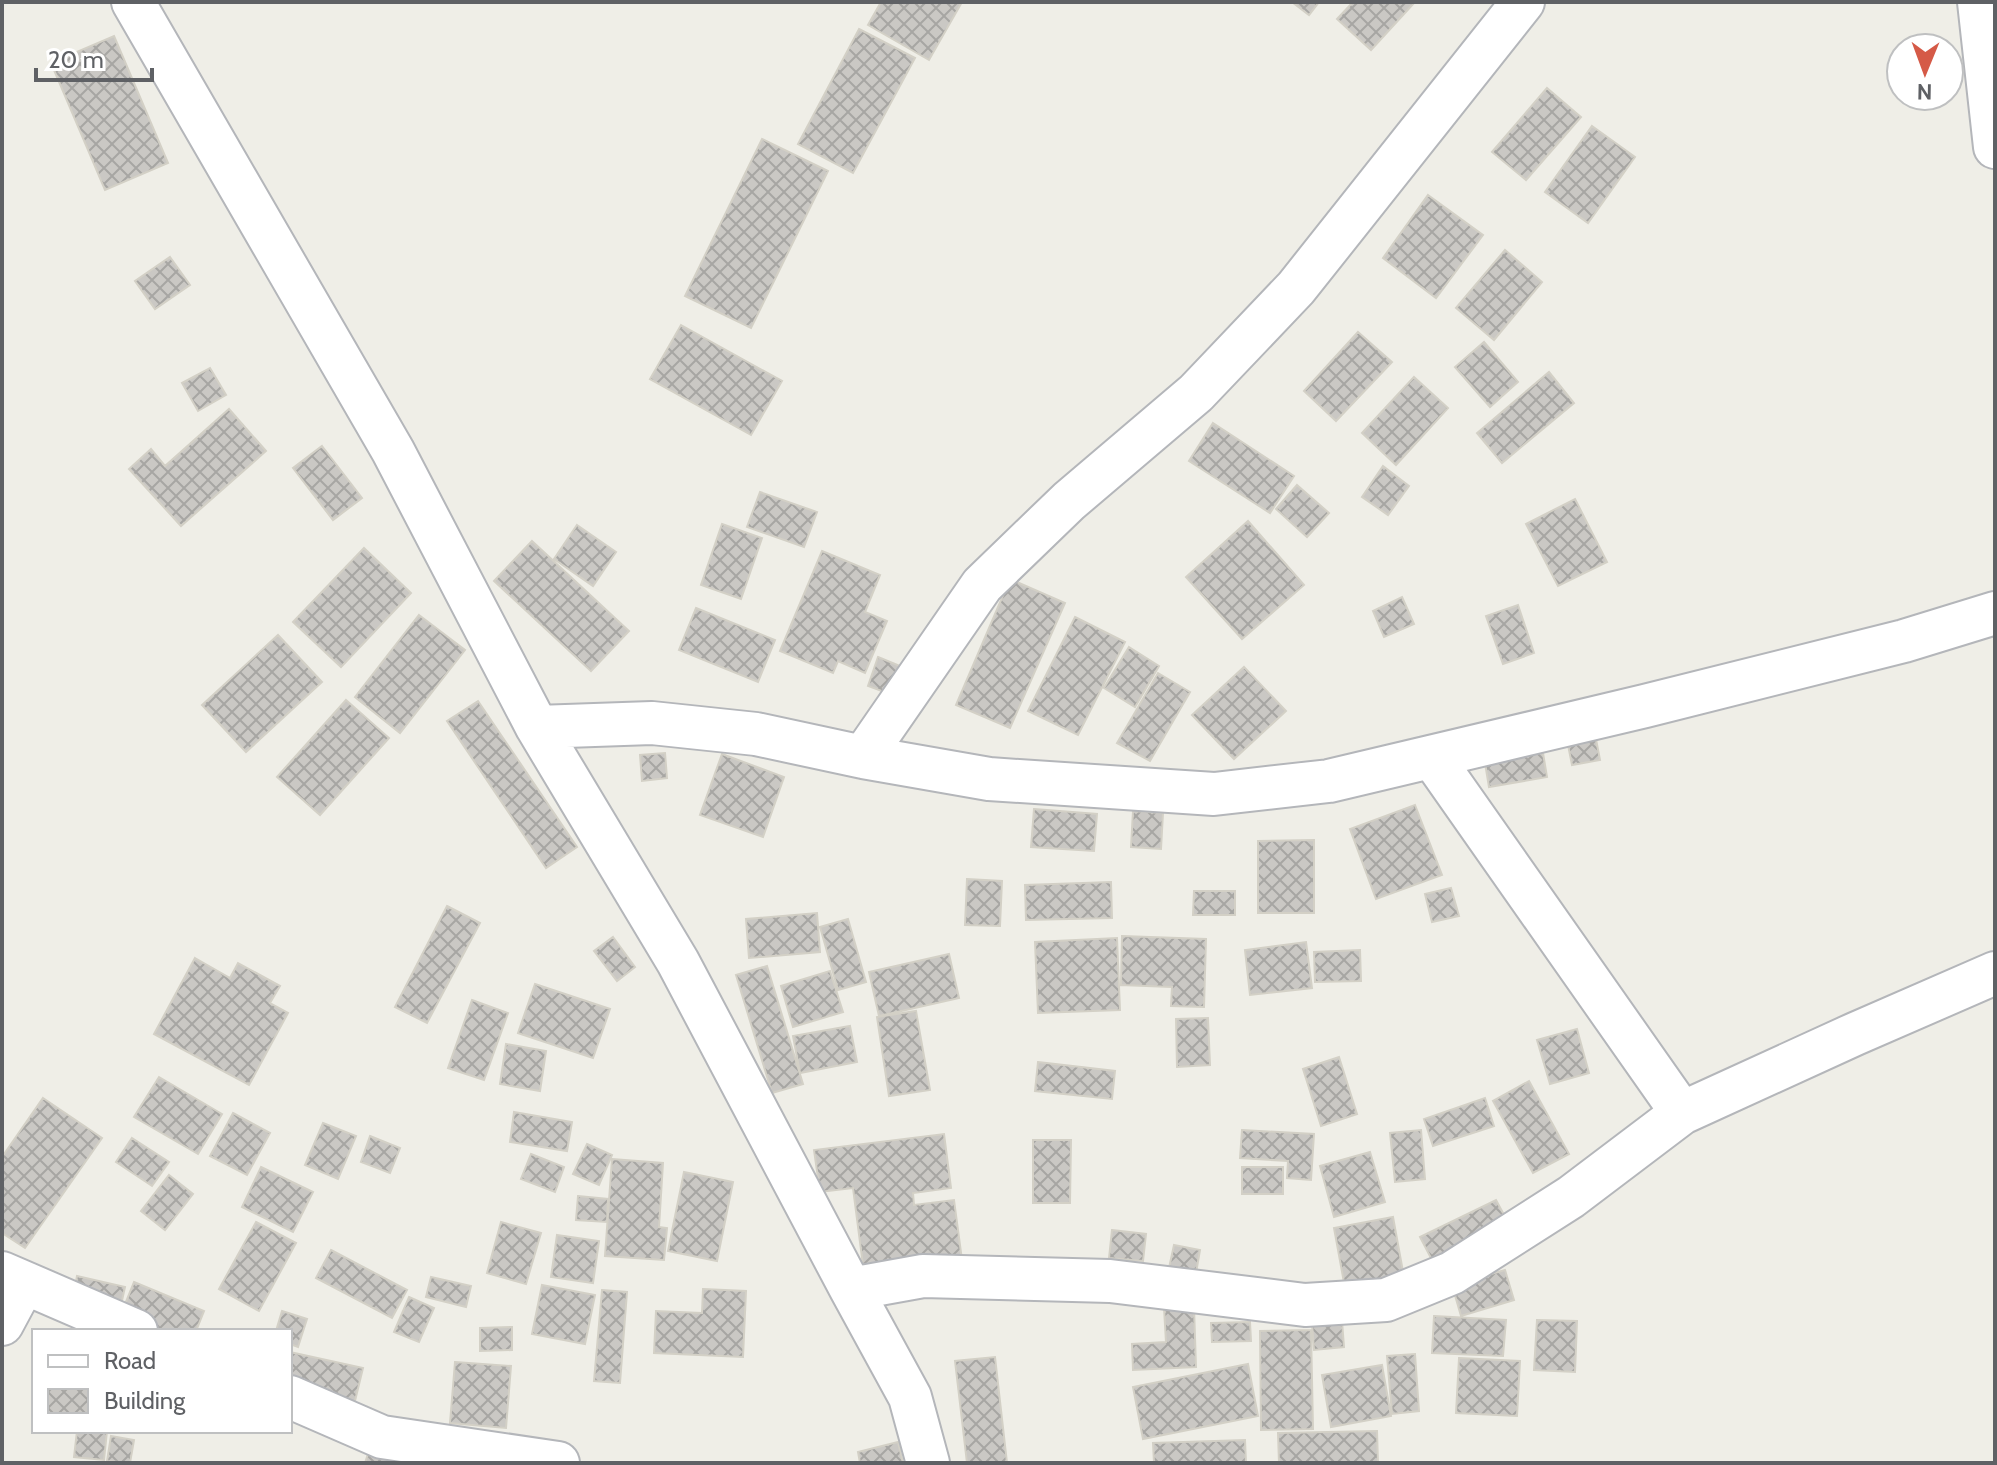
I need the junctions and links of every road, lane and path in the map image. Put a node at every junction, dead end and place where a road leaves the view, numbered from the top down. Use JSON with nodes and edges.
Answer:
{"nodes":[{"id":1,"x":133,"y":2,"type":"edge"},
{"id":2,"x":1523,"y":2,"type":"edge"},
{"id":3,"x":1979,"y":2,"type":"edge"},
{"id":4,"x":1995,"y":147,"type":"edge"},
{"id":5,"x":1995,"y":613,"type":"edge"},
{"id":6,"x":537,"y":727,"type":"junction"},
{"id":7,"x":863,"y":757,"type":"junction"},
{"id":8,"x":1432,"y":757,"type":"junction"},
{"id":9,"x":1995,"y":973,"type":"edge"},
{"id":10,"x":1682,"y":1113,"type":"junction"},
{"id":11,"x":13,"y":1278,"type":"edge"},
{"id":12,"x":851,"y":1289,"type":"junction"},
{"id":13,"x":2,"y":1324,"type":"edge"},
{"id":14,"x":131,"y":1329,"type":"edge"},
{"id":15,"x":292,"y":1398,"type":"edge"},
{"id":16,"x":558,"y":1463,"type":"edge"},
{"id":17,"x":928,"y":1463,"type":"edge"}],
"edges":[{"from":1,"to":6,"type":"street"},
{"from":2,"to":7,"type":"street"},
{"from":3,"to":4,"type":"street"},
{"from":5,"to":8,"type":"street"},
{"from":6,"to":7,"type":"street"},
{"from":6,"to":12,"type":"street"},
{"from":7,"to":8,"type":"street"},
{"from":8,"to":10,"type":"street"},
{"from":9,"to":10,"type":"street"},
{"from":10,"to":12,"type":"street"},
{"from":11,"to":13,"type":"street"},
{"from":11,"to":14,"type":"street"},
{"from":12,"to":17,"type":"street"},
{"from":15,"to":16,"type":"street"}]}
